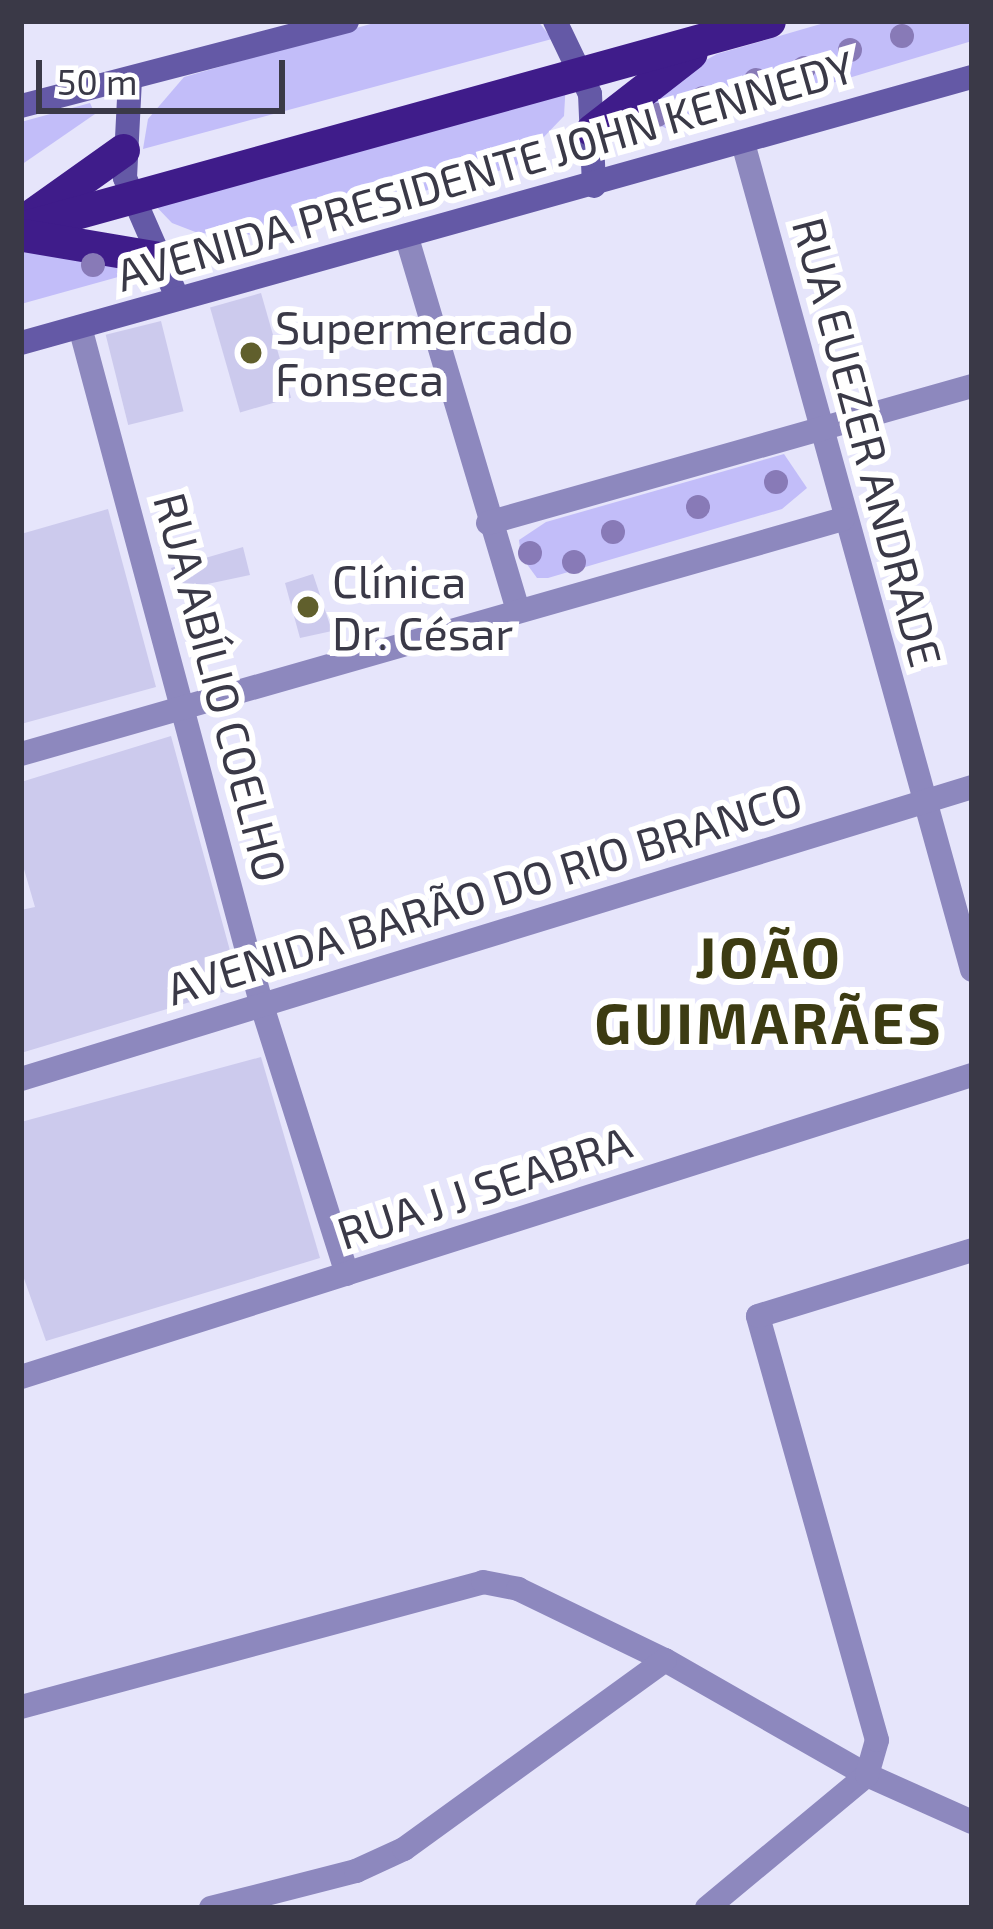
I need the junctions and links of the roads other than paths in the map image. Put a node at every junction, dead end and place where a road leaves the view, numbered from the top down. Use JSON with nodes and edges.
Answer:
{"nodes":[{"id":1,"x":347,"y":21,"type":"edge"},
{"id":2,"x":555,"y":21,"type":"edge"},
{"id":3,"x":696,"y":21,"type":"edge"},
{"id":4,"x":769,"y":21,"type":"edge"},
{"id":5,"x":736,"y":31,"type":"junction"},
{"id":6,"x":584,"y":71,"type":"junction"},
{"id":7,"x":972,"y":77,"type":"edge"},
{"id":8,"x":130,"y":79,"type":"junction"},
{"id":9,"x":21,"y":106,"type":"edge"},
{"id":10,"x":592,"y":130,"type":"junction"},
{"id":11,"x":743,"y":143,"type":"junction"},
{"id":12,"x":123,"y":151,"type":"junction"},
{"id":13,"x":594,"y":186,"type":"junction"},
{"id":14,"x":130,"y":198,"type":"junction"},
{"id":15,"x":21,"y":228,"type":"edge"},
{"id":16,"x":407,"y":238,"type":"junction"},
{"id":17,"x":159,"y":258,"type":"junction"},
{"id":18,"x":177,"y":297,"type":"junction"},
{"id":19,"x":80,"y":327,"type":"junction"},
{"id":20,"x":21,"y":344,"type":"edge"},
{"id":21,"x":972,"y":386,"type":"edge"},
{"id":22,"x":821,"y":425,"type":"junction"},
{"id":23,"x":843,"y":519,"type":"junction"},
{"id":24,"x":488,"y":524,"type":"junction"},
{"id":25,"x":518,"y":610,"type":"junction"},
{"id":26,"x":184,"y":709,"type":"junction"},
{"id":27,"x":21,"y":754,"type":"edge"},
{"id":28,"x":972,"y":787,"type":"edge"},
{"id":29,"x":923,"y":801,"type":"junction"},
{"id":30,"x":972,"y":970,"type":"edge"},
{"id":31,"x":262,"y":1006,"type":"junction"},
{"id":32,"x":972,"y":1076,"type":"edge"},
{"id":33,"x":21,"y":1078,"type":"edge"},
{"id":34,"x":972,"y":1250,"type":"edge"},
{"id":35,"x":347,"y":1274,"type":"junction"},
{"id":36,"x":21,"y":1377,"type":"edge"},
{"id":37,"x":665,"y":1660,"type":"junction"},
{"id":38,"x":21,"y":1707,"type":"edge"},
{"id":39,"x":867,"y":1774,"type":"junction"},
{"id":40,"x":972,"y":1822,"type":"edge"},
{"id":41,"x":211,"y":1908,"type":"edge"},
{"id":42,"x":707,"y":1908,"type":"edge"}],
"edges":[{"from":1,"to":8,"type":"main road"},
{"from":2,"to":6,"type":"main road"},
{"from":3,"to":5,"type":"highway"},
{"from":4,"to":5,"type":"highway"},
{"from":5,"to":6,"type":"highway"},
{"from":5,"to":10,"type":"highway"},
{"from":6,"to":10,"type":"main road"},
{"from":6,"to":14,"type":"highway"},
{"from":7,"to":11,"type":"main road","name":"AVENIDA PRESIDENTE JOHN KENNEDY"},
{"from":8,"to":9,"type":"main road"},
{"from":8,"to":12,"type":"main road"},
{"from":10,"to":13,"type":"main road"},
{"from":11,"to":13,"type":"main road","name":"AVENIDA PRESIDENTE JOHN KENNEDY"},
{"from":11,"to":22,"type":"street","name":"RUA EUEZER ANDRADE"},
{"from":12,"to":14,"type":"main road"},
{"from":12,"to":15,"type":"highway"},
{"from":13,"to":16,"type":"main road","name":"AVENIDA PRESIDENTE JOHN KENNEDY"},
{"from":14,"to":15,"type":"highway"},
{"from":14,"to":17,"type":"main road"},
{"from":15,"to":17,"type":"highway"},
{"from":16,"to":18,"type":"main road","name":"AVENIDA PRESIDENTE JOHN KENNEDY"},
{"from":16,"to":24,"type":"street"},
{"from":17,"to":18,"type":"main road"},
{"from":18,"to":19,"type":"main road","name":"AVENIDA PRESIDENTE JOHN KENNEDY"},
{"from":19,"to":20,"type":"main road","name":"AVENIDA PRESIDENTE JOHN KENNEDY"},
{"from":19,"to":26,"type":"street","name":"RUA ABÍLIO COELHO"},
{"from":21,"to":22,"type":"street"},
{"from":22,"to":23,"type":"street","name":"RUA EUEZER ANDRADE"},
{"from":22,"to":24,"type":"street"},
{"from":23,"to":25,"type":"street"},
{"from":23,"to":29,"type":"street","name":"RUA EUEZER ANDRADE"},
{"from":24,"to":25,"type":"street"},
{"from":25,"to":26,"type":"street"},
{"from":26,"to":27,"type":"street"},
{"from":26,"to":31,"type":"street","name":"RUA ABÍLIO COELHO"},
{"from":28,"to":29,"type":"street","name":"AVENIDA BARÃO DO RIO BRANCO"},
{"from":29,"to":30,"type":"street","name":"RUA EUEZER ANDRADE"},
{"from":29,"to":31,"type":"street","name":"AVENIDA BARÃO DO RIO BRANCO"},
{"from":31,"to":33,"type":"street","name":"AVENIDA BARÃO DO RIO BRANCO"},
{"from":31,"to":35,"type":"street","name":"RUA ABÍLIO COELHO"},
{"from":32,"to":35,"type":"street","name":"RUA J J SEABRA"},
{"from":34,"to":39,"type":"street"},
{"from":35,"to":36,"type":"street","name":"RUA J J SEABRA"},
{"from":37,"to":38,"type":"street"},
{"from":37,"to":39,"type":"street"},
{"from":37,"to":41,"type":"street"},
{"from":39,"to":40,"type":"street"},
{"from":39,"to":42,"type":"street"}]}
